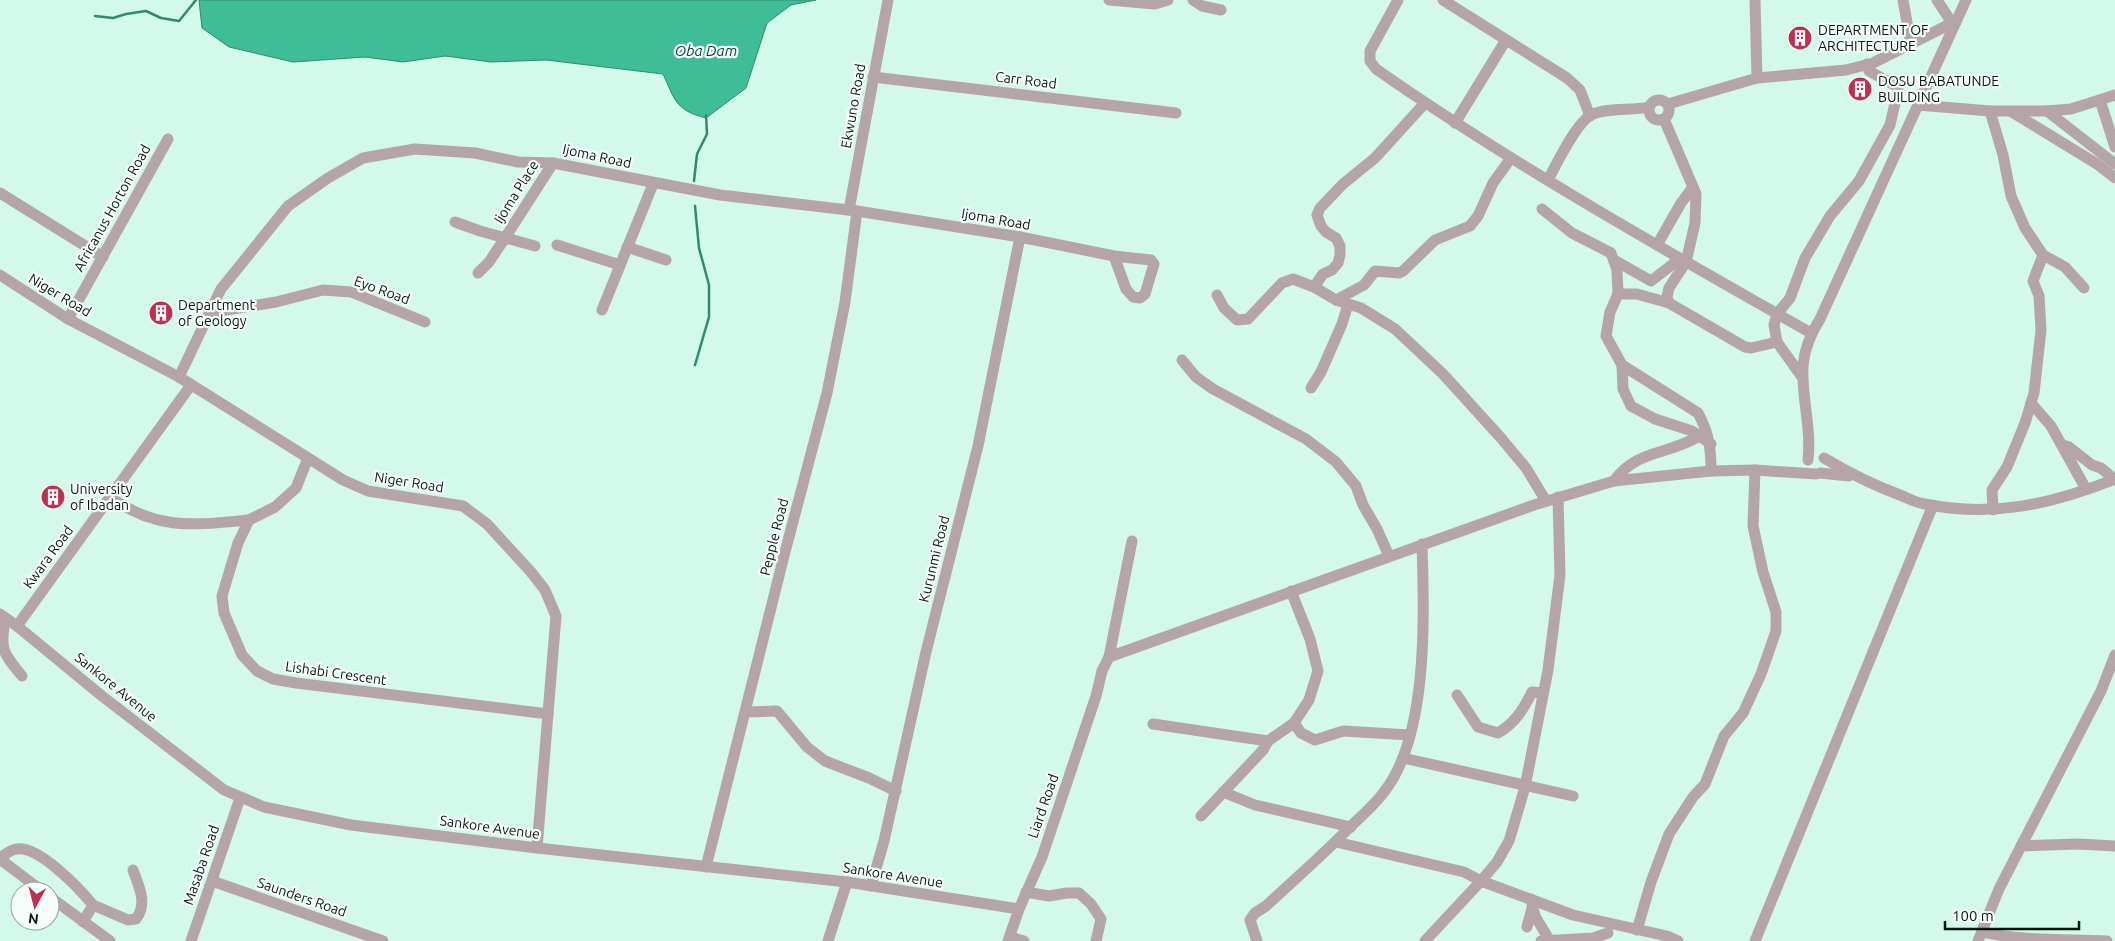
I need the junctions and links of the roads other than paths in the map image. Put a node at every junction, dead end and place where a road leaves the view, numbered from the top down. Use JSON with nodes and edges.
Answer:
{"nodes":[{"id":1,"x":1109,"y":0,"type":"edge"},
{"id":2,"x":1168,"y":0,"type":"edge"},
{"id":3,"x":1193,"y":0,"type":"edge"},
{"id":4,"x":1398,"y":0,"type":"edge"},
{"id":5,"x":1443,"y":0,"type":"edge"},
{"id":6,"x":1755,"y":0,"type":"edge"},
{"id":7,"x":1904,"y":0,"type":"edge"},
{"id":8,"x":1937,"y":0,"type":"edge"},
{"id":9,"x":1967,"y":2,"type":"edge"},
{"id":10,"x":887,"y":4,"type":"edge"},
{"id":11,"x":1222,"y":10,"type":"dead end"},
{"id":12,"x":1954,"y":22,"type":"junction"},
{"id":13,"x":1506,"y":40,"type":"junction"},
{"id":14,"x":1911,"y":45,"type":"junction"},
{"id":15,"x":1867,"y":64,"type":"junction"},
{"id":16,"x":873,"y":77,"type":"junction"},
{"id":17,"x":1757,"y":78,"type":"junction"},
{"id":18,"x":2115,"y":95,"type":"edge"},
{"id":19,"x":2100,"y":100,"type":"junction"},
{"id":20,"x":1425,"y":103,"type":"junction"},
{"id":21,"x":1668,"y":104,"type":"junction"},
{"id":22,"x":1918,"y":105,"type":"junction"},
{"id":23,"x":1649,"y":107,"type":"junction"},
{"id":24,"x":1990,"y":111,"type":"junction"},
{"id":25,"x":2047,"y":111,"type":"junction"},
{"id":26,"x":2012,"y":112,"type":"junction"},
{"id":27,"x":1176,"y":114,"type":"dead end"},
{"id":28,"x":1590,"y":116,"type":"junction"},
{"id":29,"x":1664,"y":119,"type":"junction"},
{"id":30,"x":1455,"y":123,"type":"junction"},
{"id":31,"x":168,"y":138,"type":"dead end"},
{"id":32,"x":2115,"y":146,"type":"edge"},
{"id":33,"x":1511,"y":158,"type":"junction"},
{"id":34,"x":553,"y":162,"type":"junction"},
{"id":35,"x":2115,"y":164,"type":"edge"},
{"id":36,"x":2115,"y":178,"type":"edge"},
{"id":37,"x":1548,"y":180,"type":"junction"},
{"id":38,"x":653,"y":184,"type":"junction"},
{"id":39,"x":1693,"y":187,"type":"junction"},
{"id":40,"x":0,"y":193,"type":"edge"},
{"id":41,"x":1542,"y":209,"type":"dead end"},
{"id":42,"x":853,"y":211,"type":"junction"},
{"id":43,"x":455,"y":222,"type":"dead end"},
{"id":44,"x":1020,"y":237,"type":"junction"},
{"id":45,"x":505,"y":238,"type":"junction"},
{"id":46,"x":557,"y":245,"type":"dead end"},
{"id":47,"x":1657,"y":245,"type":"junction"},
{"id":48,"x":535,"y":246,"type":"dead end"},
{"id":49,"x":627,"y":248,"type":"junction"},
{"id":50,"x":2042,"y":255,"type":"junction"},
{"id":51,"x":1114,"y":256,"type":"dead end"},
{"id":52,"x":103,"y":257,"type":"junction"},
{"id":53,"x":1682,"y":259,"type":"junction"},
{"id":54,"x":666,"y":260,"type":"dead end"},
{"id":55,"x":1614,"y":260,"type":"junction"},
{"id":56,"x":620,"y":265,"type":"junction"},
{"id":57,"x":478,"y":273,"type":"dead end"},
{"id":58,"x":0,"y":275,"type":"edge"},
{"id":59,"x":1314,"y":287,"type":"junction"},
{"id":60,"x":2084,"y":288,"type":"dead end"},
{"id":61,"x":1618,"y":294,"type":"junction"},
{"id":62,"x":1218,"y":295,"type":"dead end"},
{"id":63,"x":1336,"y":300,"type":"junction"},
{"id":64,"x":1669,"y":303,"type":"junction"},
{"id":65,"x":1348,"y":304,"type":"junction"},
{"id":66,"x":602,"y":310,"type":"dead end"},
{"id":67,"x":210,"y":314,"type":"junction"},
{"id":68,"x":1777,"y":314,"type":"junction"},
{"id":69,"x":68,"y":319,"type":"junction"},
{"id":70,"x":425,"y":322,"type":"dead end"},
{"id":71,"x":1811,"y":333,"type":"junction"},
{"id":72,"x":1777,"y":342,"type":"junction"},
{"id":73,"x":1182,"y":360,"type":"dead end"},
{"id":74,"x":1622,"y":365,"type":"junction"},
{"id":75,"x":179,"y":377,"type":"junction"},
{"id":76,"x":1802,"y":377,"type":"junction"},
{"id":77,"x":190,"y":385,"type":"junction"},
{"id":78,"x":1311,"y":388,"type":"dead end"},
{"id":79,"x":2031,"y":402,"type":"junction"},
{"id":80,"x":1809,"y":431,"type":"junction"},
{"id":81,"x":1699,"y":436,"type":"junction"},
{"id":82,"x":1711,"y":444,"type":"junction"},
{"id":83,"x":2061,"y":445,"type":"junction"},
{"id":84,"x":1822,"y":457,"type":"junction"},
{"id":85,"x":308,"y":458,"type":"junction"},
{"id":86,"x":1808,"y":462,"type":"junction"},
{"id":87,"x":1755,"y":470,"type":"junction"},
{"id":88,"x":1712,"y":471,"type":"junction"},
{"id":89,"x":1782,"y":472,"type":"junction"},
{"id":90,"x":1818,"y":474,"type":"junction"},
{"id":91,"x":1853,"y":476,"type":"junction"},
{"id":92,"x":2115,"y":479,"type":"edge"},
{"id":93,"x":1614,"y":481,"type":"junction"},
{"id":94,"x":2086,"y":488,"type":"junction"},
{"id":95,"x":110,"y":497,"type":"junction"},
{"id":96,"x":1558,"y":497,"type":"junction"},
{"id":97,"x":1546,"y":501,"type":"junction"},
{"id":98,"x":1933,"y":505,"type":"junction"},
{"id":99,"x":1993,"y":510,"type":"junction"},
{"id":100,"x":249,"y":520,"type":"junction"},
{"id":101,"x":1132,"y":541,"type":"dead end"},
{"id":102,"x":1422,"y":544,"type":"junction"},
{"id":103,"x":1389,"y":556,"type":"junction"},
{"id":104,"x":1292,"y":591,"type":"junction"},
{"id":105,"x":2,"y":616,"type":"edge"},
{"id":106,"x":17,"y":626,"type":"junction"},
{"id":107,"x":2115,"y":655,"type":"edge"},
{"id":108,"x":1108,"y":657,"type":"junction"},
{"id":109,"x":22,"y":676,"type":"dead end"},
{"id":110,"x":1543,"y":693,"type":"junction"},
{"id":111,"x":1457,"y":695,"type":"dead end"},
{"id":112,"x":746,"y":712,"type":"junction"},
{"id":113,"x":548,"y":714,"type":"junction"},
{"id":114,"x":1294,"y":723,"type":"junction"},
{"id":115,"x":1154,"y":724,"type":"dead end"},
{"id":116,"x":1410,"y":735,"type":"junction"},
{"id":117,"x":1268,"y":741,"type":"junction"},
{"id":118,"x":1403,"y":758,"type":"junction"},
{"id":119,"x":1525,"y":787,"type":"junction"},
{"id":120,"x":896,"y":791,"type":"junction"},
{"id":121,"x":1223,"y":792,"type":"junction"},
{"id":122,"x":1573,"y":796,"type":"dead end"},
{"id":123,"x":240,"y":798,"type":"junction"},
{"id":124,"x":1201,"y":816,"type":"dead end"},
{"id":125,"x":1351,"y":826,"type":"junction"},
{"id":126,"x":1336,"y":842,"type":"junction"},
{"id":127,"x":2021,"y":846,"type":"junction"},
{"id":128,"x":2115,"y":846,"type":"edge"},
{"id":129,"x":537,"y":848,"type":"junction"},
{"id":130,"x":0,"y":858,"type":"edge"},
{"id":131,"x":706,"y":867,"type":"junction"},
{"id":132,"x":133,"y":870,"type":"dead end"},
{"id":133,"x":29,"y":881,"type":"edge"},
{"id":134,"x":212,"y":881,"type":"junction"},
{"id":135,"x":1481,"y":881,"type":"junction"},
{"id":136,"x":847,"y":882,"type":"junction"},
{"id":137,"x":871,"y":886,"type":"junction"},
{"id":138,"x":1026,"y":892,"type":"junction"},
{"id":139,"x":93,"y":904,"type":"junction"},
{"id":140,"x":1532,"y":904,"type":"junction"},
{"id":141,"x":60,"y":905,"type":"edge"},
{"id":142,"x":1019,"y":910,"type":"junction"},
{"id":143,"x":82,"y":922,"type":"junction"},
{"id":144,"x":1527,"y":927,"type":"dead end"},
{"id":145,"x":1637,"y":930,"type":"junction"},
{"id":146,"x":1608,"y":933,"type":"edge"},
{"id":147,"x":1980,"y":936,"type":"edge"},
{"id":148,"x":1009,"y":939,"type":"edge"},
{"id":149,"x":110,"y":941,"type":"edge"},
{"id":150,"x":191,"y":941,"type":"edge"},
{"id":151,"x":382,"y":941,"type":"edge"},
{"id":152,"x":828,"y":941,"type":"edge"},
{"id":153,"x":1024,"y":941,"type":"edge"},
{"id":154,"x":1096,"y":941,"type":"edge"},
{"id":155,"x":1257,"y":941,"type":"edge"},
{"id":156,"x":1425,"y":941,"type":"edge"},
{"id":157,"x":1541,"y":941,"type":"edge"},
{"id":158,"x":1549,"y":941,"type":"edge"},
{"id":159,"x":1678,"y":941,"type":"edge"},
{"id":160,"x":1755,"y":941,"type":"edge"},
{"id":161,"x":2107,"y":941,"type":"edge"}],
"edges":[{"from":1,"to":2,"type":"street"},
{"from":3,"to":11,"type":"street"},
{"from":4,"to":20,"type":"street"},
{"from":5,"to":13,"type":"street"},
{"from":6,"to":17,"type":"street"},
{"from":7,"to":14,"type":"street"},
{"from":8,"to":12,"type":"street"},
{"from":9,"to":12,"type":"street"},
{"from":10,"to":16,"type":"street","name":"Ekwuno Road"},
{"from":12,"to":14,"type":"street"},
{"from":12,"to":22,"type":"street"},
{"from":13,"to":28,"type":"street"},
{"from":13,"to":30,"type":"street"},
{"from":14,"to":15,"type":"street"},
{"from":15,"to":17,"type":"street"},
{"from":15,"to":68,"type":"street"},
{"from":16,"to":27,"type":"street","name":"Carr Road"},
{"from":16,"to":42,"type":"street","name":"Ekwuno Road"},
{"from":17,"to":21,"type":"street"},
{"from":18,"to":19,"type":"street"},
{"from":19,"to":25,"type":"street"},
{"from":19,"to":32,"type":"street"},
{"from":20,"to":30,"type":"street"},
{"from":20,"to":59,"type":"street"},
{"from":21,"to":23,"type":"street"},
{"from":21,"to":29,"type":"street"},
{"from":22,"to":24,"type":"street"},
{"from":22,"to":71,"type":"street"},
{"from":23,"to":28,"type":"street"},
{"from":23,"to":29,"type":"street"},
{"from":24,"to":26,"type":"street"},
{"from":24,"to":50,"type":"street"},
{"from":25,"to":26,"type":"street"},
{"from":25,"to":35,"type":"street"},
{"from":26,"to":36,"type":"street"},
{"from":28,"to":37,"type":"street"},
{"from":29,"to":39,"type":"street"},
{"from":30,"to":33,"type":"street"},
{"from":31,"to":52,"type":"street","name":"Africanus Horton Road"},
{"from":33,"to":37,"type":"street"},
{"from":33,"to":63,"type":"street"},
{"from":34,"to":38,"type":"street","name":"Ijoma Road"},
{"from":34,"to":45,"type":"street","name":"Ijoma Place"},
{"from":34,"to":67,"type":"street","name":"Ijoma Road"},
{"from":37,"to":47,"type":"street"},
{"from":38,"to":42,"type":"street","name":"Ijoma Road"},
{"from":38,"to":49,"type":"street"},
{"from":39,"to":47,"type":"street"},
{"from":39,"to":53,"type":"street"},
{"from":40,"to":52,"type":"street"},
{"from":41,"to":55,"type":"street"},
{"from":42,"to":44,"type":"street","name":"Ijoma Road"},
{"from":42,"to":112,"type":"street","name":"Pepple Road"},
{"from":43,"to":45,"type":"street","name":"Ijoma Place"},
{"from":44,"to":51,"type":"street","name":"Ijoma Road"},
{"from":44,"to":120,"type":"street","name":"Kurunmi Road"},
{"from":45,"to":48,"type":"street","name":"Ijoma Place"},
{"from":45,"to":57,"type":"street","name":"Ijoma Place"},
{"from":46,"to":56,"type":"street"},
{"from":47,"to":53,"type":"street"},
{"from":49,"to":54,"type":"street"},
{"from":49,"to":56,"type":"street"},
{"from":50,"to":60,"type":"street"},
{"from":50,"to":79,"type":"street"},
{"from":52,"to":69,"type":"street","name":"Africanus Horton Road"},
{"from":53,"to":55,"type":"street"},
{"from":53,"to":64,"type":"street"},
{"from":53,"to":68,"type":"street"},
{"from":55,"to":61,"type":"street"},
{"from":56,"to":66,"type":"street"},
{"from":58,"to":69,"type":"street","name":"Niger Road"},
{"from":59,"to":62,"type":"street"},
{"from":59,"to":63,"type":"street"},
{"from":61,"to":64,"type":"street"},
{"from":61,"to":74,"type":"street"},
{"from":63,"to":65,"type":"street"},
{"from":64,"to":72,"type":"street"},
{"from":65,"to":78,"type":"street"},
{"from":65,"to":97,"type":"street"},
{"from":67,"to":70,"type":"street","name":"Eyo Road"},
{"from":67,"to":75,"type":"street","name":"Ijoma Road"},
{"from":68,"to":71,"type":"street"},
{"from":68,"to":72,"type":"street"},
{"from":69,"to":75,"type":"street","name":"Niger Road"},
{"from":71,"to":76,"type":"street"},
{"from":72,"to":76,"type":"street"},
{"from":73,"to":103,"type":"street"},
{"from":74,"to":81,"type":"street"},
{"from":74,"to":82,"type":"street"},
{"from":75,"to":77,"type":"street","name":"Niger Road"},
{"from":76,"to":80,"type":"street"},
{"from":77,"to":85,"type":"street","name":"Niger Road"},
{"from":77,"to":95,"type":"street","name":"Kwara Road"},
{"from":79,"to":83,"type":"street"},
{"from":79,"to":99,"type":"street"},
{"from":80,"to":84,"type":"street"},
{"from":80,"to":86,"type":"street"},
{"from":81,"to":82,"type":"street"},
{"from":81,"to":93,"type":"street"},
{"from":82,"to":88,"type":"street"},
{"from":83,"to":92,"type":"street"},
{"from":83,"to":94,"type":"street"},
{"from":84,"to":86,"type":"street"},
{"from":84,"to":90,"type":"street"},
{"from":84,"to":91,"type":"street"},
{"from":85,"to":100,"type":"street"},
{"from":85,"to":113,"type":"street","name":"Niger Road"},
{"from":86,"to":89,"type":"street"},
{"from":86,"to":90,"type":"street"},
{"from":87,"to":88,"type":"street"},
{"from":87,"to":89,"type":"street"},
{"from":87,"to":145,"type":"street"},
{"from":88,"to":93,"type":"street"},
{"from":89,"to":90,"type":"street"},
{"from":90,"to":91,"type":"street"},
{"from":91,"to":98,"type":"street"},
{"from":92,"to":94,"type":"street"},
{"from":93,"to":96,"type":"street"},
{"from":94,"to":99,"type":"street"},
{"from":95,"to":100,"type":"street"},
{"from":95,"to":106,"type":"street","name":"Kwara Road"},
{"from":96,"to":97,"type":"street"},
{"from":96,"to":110,"type":"street"},
{"from":97,"to":102,"type":"street"},
{"from":98,"to":99,"type":"street"},
{"from":98,"to":160,"type":"street"},
{"from":100,"to":113,"type":"street","name":"Lishabi Crescent"},
{"from":101,"to":108,"type":"street","name":"Liard Road"},
{"from":102,"to":103,"type":"street"},
{"from":102,"to":116,"type":"street"},
{"from":103,"to":104,"type":"street"},
{"from":104,"to":108,"type":"street"},
{"from":104,"to":114,"type":"street"},
{"from":105,"to":106,"type":"street","name":"Sankore Avenue"},
{"from":105,"to":109,"type":"street"},
{"from":106,"to":123,"type":"street","name":"Sankore Avenue"},
{"from":107,"to":127,"type":"street"},
{"from":108,"to":138,"type":"street","name":"Liard Road"},
{"from":110,"to":111,"type":"street"},
{"from":110,"to":119,"type":"street"},
{"from":112,"to":120,"type":"street"},
{"from":112,"to":131,"type":"street","name":"Pepple Road"},
{"from":113,"to":129,"type":"street","name":"Niger Road"},
{"from":114,"to":116,"type":"street"},
{"from":114,"to":117,"type":"street"},
{"from":115,"to":117,"type":"street"},
{"from":116,"to":118,"type":"street"},
{"from":117,"to":121,"type":"street"},
{"from":118,"to":119,"type":"street"},
{"from":118,"to":125,"type":"street"},
{"from":119,"to":122,"type":"street"},
{"from":119,"to":135,"type":"street"},
{"from":120,"to":137,"type":"street","name":"Kurunmi Road"},
{"from":121,"to":124,"type":"street"},
{"from":121,"to":125,"type":"street"},
{"from":123,"to":129,"type":"street","name":"Sankore Avenue"},
{"from":123,"to":134,"type":"street","name":"Masaba Road"},
{"from":125,"to":126,"type":"street"},
{"from":126,"to":135,"type":"street"},
{"from":126,"to":155,"type":"street"},
{"from":127,"to":128,"type":"street"},
{"from":127,"to":147,"type":"street"},
{"from":129,"to":131,"type":"street","name":"Sankore Avenue"},
{"from":130,"to":133,"type":"street"},
{"from":130,"to":139,"type":"street"},
{"from":131,"to":136,"type":"street","name":"Sankore Avenue"},
{"from":132,"to":139,"type":"street"},
{"from":134,"to":150,"type":"street","name":"Masaba Road"},
{"from":134,"to":151,"type":"street","name":"Saunders Road"},
{"from":135,"to":140,"type":"street"},
{"from":135,"to":156,"type":"street"},
{"from":136,"to":137,"type":"street","name":"Sankore Avenue"},
{"from":136,"to":152,"type":"street"},
{"from":137,"to":142,"type":"street","name":"Sankore Avenue"},
{"from":138,"to":142,"type":"street","name":"Liard Road"},
{"from":138,"to":154,"type":"street"},
{"from":139,"to":143,"type":"street"},
{"from":140,"to":144,"type":"street"},
{"from":140,"to":146,"type":"street"},
{"from":140,"to":158,"type":"street"},
{"from":141,"to":143,"type":"street"},
{"from":142,"to":148,"type":"street","name":"Liard Road"},
{"from":143,"to":149,"type":"street"},
{"from":145,"to":146,"type":"street"},
{"from":145,"to":159,"type":"street"},
{"from":146,"to":158,"type":"street"},
{"from":147,"to":161,"type":"street"},
{"from":148,"to":153,"type":"street"},
{"from":157,"to":158,"type":"street"}]}
